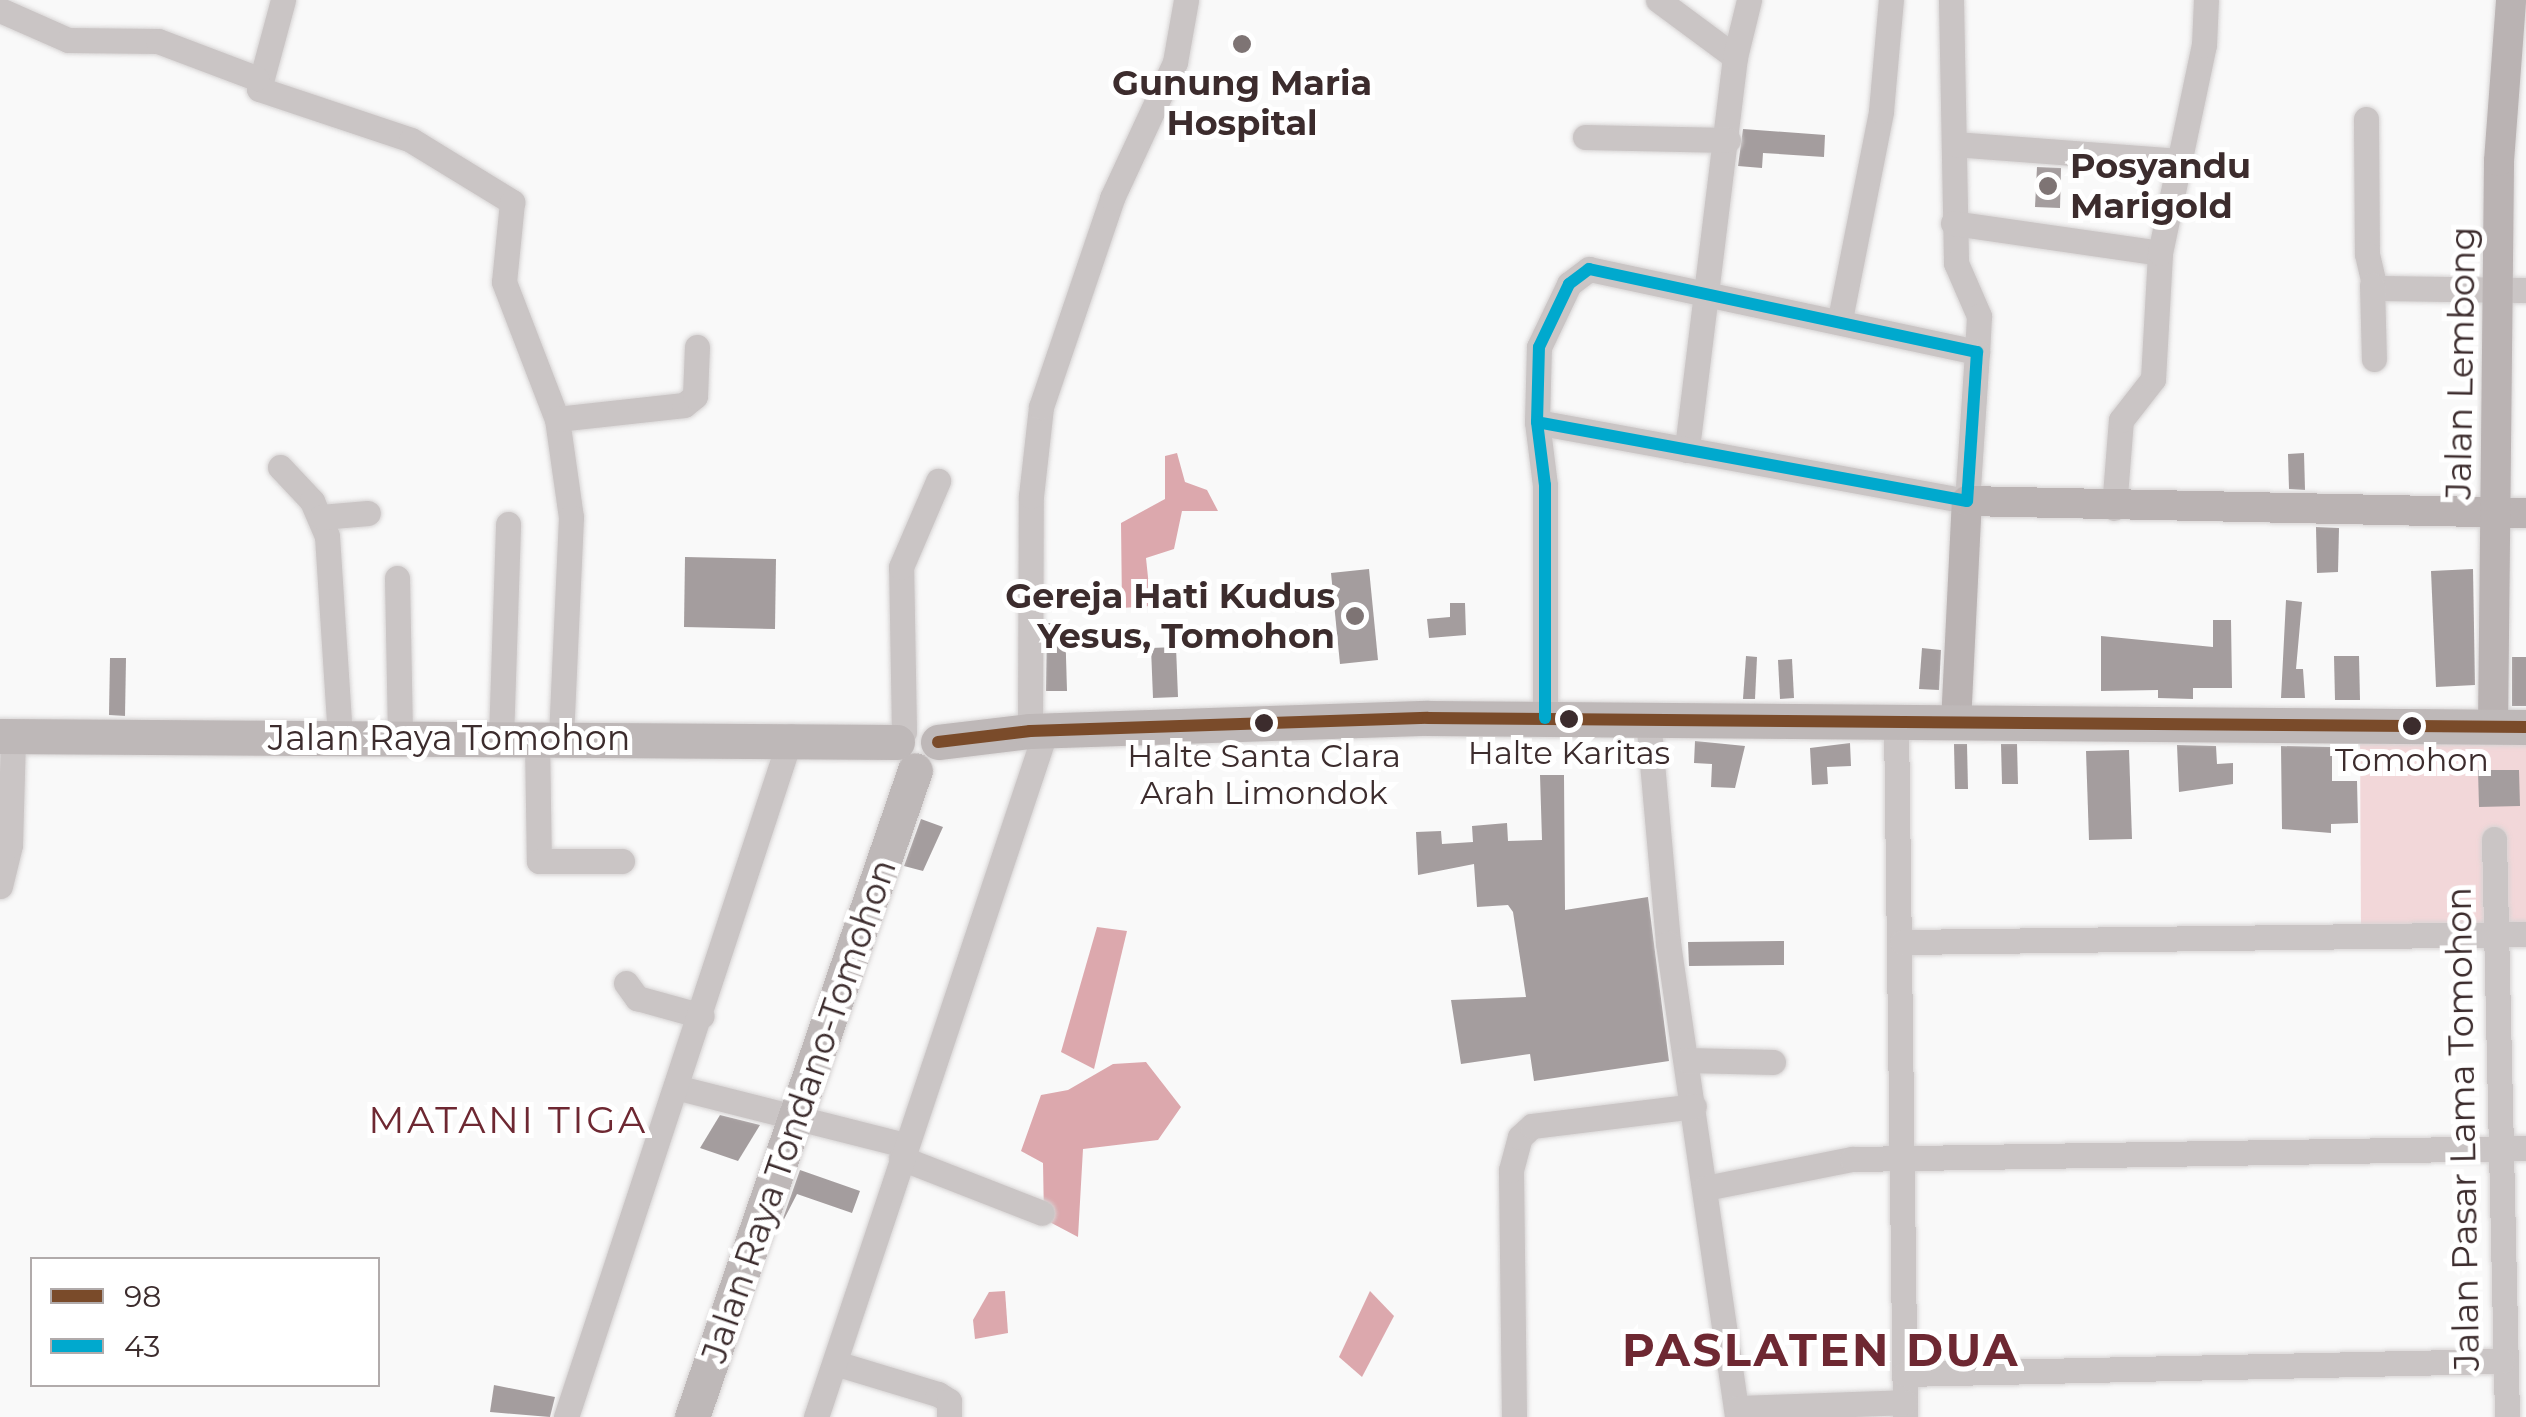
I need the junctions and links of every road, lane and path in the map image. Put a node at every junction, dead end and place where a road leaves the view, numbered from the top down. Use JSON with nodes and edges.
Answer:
{"nodes":[{"id":1,"x":283,"y":0,"type":"edge"},
{"id":2,"x":1186,"y":0,"type":"edge"},
{"id":3,"x":1658,"y":0,"type":"edge"},
{"id":4,"x":1749,"y":0,"type":"edge"},
{"id":5,"x":1891,"y":0,"type":"edge"},
{"id":6,"x":1951,"y":0,"type":"edge"},
{"id":7,"x":2206,"y":0,"type":"edge"},
{"id":8,"x":2510,"y":0,"type":"edge"},
{"id":9,"x":0,"y":10,"type":"edge"},
{"id":10,"x":1735,"y":56,"type":"junction"},
{"id":11,"x":256,"y":78,"type":"junction"},
{"id":12,"x":2513,"y":103,"type":"edge"},
{"id":13,"x":2366,"y":119,"type":"dead end"},
{"id":14,"x":1584,"y":138,"type":"dead end"},
{"id":15,"x":1728,"y":140,"type":"junction"},
{"id":16,"x":1954,"y":144,"type":"junction"},
{"id":17,"x":2180,"y":161,"type":"junction"},
{"id":18,"x":1953,"y":223,"type":"junction"},
{"id":19,"x":2160,"y":252,"type":"junction"},
{"id":20,"x":2372,"y":285,"type":"junction"},
{"id":21,"x":2514,"y":290,"type":"edge"},
{"id":22,"x":1710,"y":291,"type":"junction"},
{"id":23,"x":1840,"y":318,"type":"junction"},
{"id":24,"x":697,"y":348,"type":"dead end"},
{"id":25,"x":1977,"y":352,"type":"junction"},
{"id":26,"x":2374,"y":359,"type":"dead end"},
{"id":27,"x":557,"y":419,"type":"junction"},
{"id":28,"x":1538,"y":422,"type":"junction"},
{"id":29,"x":1687,"y":450,"type":"junction"},
{"id":30,"x":280,"y":467,"type":"dead end"},
{"id":31,"x":938,"y":482,"type":"dead end"},
{"id":32,"x":1967,"y":502,"type":"junction"},
{"id":33,"x":2114,"y":508,"type":"junction"},
{"id":34,"x":2512,"y":513,"type":"edge"},
{"id":35,"x":368,"y":514,"type":"dead end"},
{"id":36,"x":321,"y":517,"type":"junction"},
{"id":37,"x":508,"y":524,"type":"dead end"},
{"id":38,"x":397,"y":578,"type":"dead end"},
{"id":39,"x":1545,"y":718,"type":"junction"},
{"id":40,"x":1648,"y":718,"type":"junction"},
{"id":41,"x":1896,"y":721,"type":"junction"},
{"id":42,"x":1956,"y":723,"type":"junction"},
{"id":43,"x":2510,"y":727,"type":"edge"},
{"id":44,"x":1038,"y":730,"type":"junction"},
{"id":45,"x":6,"y":736,"type":"edge"},
{"id":46,"x":792,"y":736,"type":"junction"},
{"id":47,"x":340,"y":737,"type":"junction"},
{"id":48,"x":400,"y":738,"type":"junction"},
{"id":49,"x":501,"y":738,"type":"junction"},
{"id":50,"x":549,"y":740,"type":"junction"},
{"id":51,"x":905,"y":748,"type":"junction"},
{"id":52,"x":2494,"y":838,"type":"dead end"},
{"id":53,"x":622,"y":860,"type":"dead end"},
{"id":54,"x":0,"y":886,"type":"edge"},
{"id":55,"x":1692,"y":912,"type":"dead end"},
{"id":56,"x":1665,"y":914,"type":"junction"},
{"id":57,"x":2526,"y":934,"type":"edge"},
{"id":58,"x":2493,"y":935,"type":"junction"},
{"id":59,"x":1902,"y":942,"type":"junction"},
{"id":60,"x":626,"y":982,"type":"dead end"},
{"id":61,"x":702,"y":1016,"type":"junction"},
{"id":62,"x":1686,"y":1060,"type":"junction"},
{"id":63,"x":1773,"y":1062,"type":"dead end"},
{"id":64,"x":679,"y":1088,"type":"junction"},
{"id":65,"x":1694,"y":1106,"type":"junction"},
{"id":66,"x":798,"y":1114,"type":"junction"},
{"id":67,"x":2496,"y":1148,"type":"junction"},
{"id":68,"x":2526,"y":1148,"type":"edge"},
{"id":69,"x":903,"y":1151,"type":"junction"},
{"id":70,"x":1901,"y":1158,"type":"junction"},
{"id":71,"x":1705,"y":1188,"type":"junction"},
{"id":72,"x":1042,"y":1213,"type":"dead end"},
{"id":73,"x":835,"y":1363,"type":"junction"},
{"id":74,"x":2510,"y":1371,"type":"edge"},
{"id":75,"x":1904,"y":1374,"type":"junction"},
{"id":76,"x":1905,"y":1410,"type":"edge"},
{"id":77,"x":1737,"y":1412,"type":"edge"},
{"id":78,"x":566,"y":1417,"type":"edge"},
{"id":79,"x":692,"y":1417,"type":"edge"},
{"id":80,"x":816,"y":1417,"type":"edge"},
{"id":81,"x":950,"y":1417,"type":"edge"},
{"id":82,"x":1514,"y":1417,"type":"edge"},
{"id":83,"x":2507,"y":1417,"type":"edge"}],
"edges":[{"from":1,"to":11,"type":"street"},
{"from":2,"to":44,"type":"street"},
{"from":3,"to":10,"type":"street"},
{"from":4,"to":10,"type":"street"},
{"from":5,"to":23,"type":"street"},
{"from":6,"to":16,"type":"street"},
{"from":7,"to":17,"type":"street"},
{"from":8,"to":12,"type":"main road","name":"Jalan Lembong"},
{"from":9,"to":11,"type":"street"},
{"from":10,"to":15,"type":"street"},
{"from":11,"to":27,"type":"street"},
{"from":12,"to":21,"type":"main road","name":"Jalan Lembong"},
{"from":13,"to":20,"type":"street"},
{"from":14,"to":15,"type":"street"},
{"from":15,"to":22,"type":"street"},
{"from":16,"to":17,"type":"street"},
{"from":16,"to":18,"type":"street"},
{"from":17,"to":19,"type":"street"},
{"from":18,"to":19,"type":"street"},
{"from":18,"to":25,"type":"street"},
{"from":19,"to":33,"type":"street"},
{"from":20,"to":21,"type":"street"},
{"from":20,"to":26,"type":"street"},
{"from":21,"to":34,"type":"main road","name":"Jalan Lembong"},
{"from":22,"to":23,"type":"street"},
{"from":22,"to":28,"type":"street"},
{"from":22,"to":29,"type":"street"},
{"from":23,"to":25,"type":"street"},
{"from":24,"to":27,"type":"street"},
{"from":25,"to":32,"type":"street"},
{"from":27,"to":50,"type":"street"},
{"from":28,"to":29,"type":"street"},
{"from":28,"to":39,"type":"street"},
{"from":29,"to":32,"type":"street"},
{"from":30,"to":36,"type":"street"},
{"from":31,"to":51,"type":"street"},
{"from":32,"to":33,"type":"main road"},
{"from":32,"to":42,"type":"main road"},
{"from":33,"to":34,"type":"main road"},
{"from":34,"to":43,"type":"main road","name":"Jalan Lembong"},
{"from":35,"to":36,"type":"street"},
{"from":36,"to":47,"type":"street"},
{"from":37,"to":49,"type":"street"},
{"from":38,"to":48,"type":"street"},
{"from":39,"to":40,"type":"highway"},
{"from":39,"to":44,"type":"highway"},
{"from":40,"to":41,"type":"highway"},
{"from":40,"to":56,"type":"street"},
{"from":41,"to":42,"type":"highway"},
{"from":41,"to":59,"type":"street"},
{"from":42,"to":43,"type":"highway"},
{"from":44,"to":51,"type":"highway"},
{"from":44,"to":69,"type":"street"},
{"from":45,"to":47,"type":"highway","name":"Jalan Raya Tomohon"},
{"from":45,"to":54,"type":"street"},
{"from":46,"to":50,"type":"highway","name":"Jalan Raya Tomohon"},
{"from":46,"to":51,"type":"highway","name":"Jalan Raya Tomohon"},
{"from":46,"to":61,"type":"street"},
{"from":47,"to":48,"type":"highway","name":"Jalan Raya Tomohon"},
{"from":48,"to":49,"type":"highway","name":"Jalan Raya Tomohon"},
{"from":49,"to":50,"type":"highway","name":"Jalan Raya Tomohon"},
{"from":50,"to":53,"type":"street"},
{"from":51,"to":66,"type":"highway","name":"Jalan Raya Tondano-Tomohon"},
{"from":52,"to":58,"type":"street","name":"Jalan Pasar Lama Tomohon"},
{"from":55,"to":56,"type":"street"},
{"from":56,"to":62,"type":"street"},
{"from":57,"to":58,"type":"street"},
{"from":58,"to":59,"type":"street"},
{"from":58,"to":67,"type":"street","name":"Jalan Pasar Lama Tomohon"},
{"from":59,"to":70,"type":"street"},
{"from":60,"to":61,"type":"street"},
{"from":61,"to":64,"type":"street"},
{"from":62,"to":63,"type":"street"},
{"from":62,"to":65,"type":"street"},
{"from":64,"to":66,"type":"street"},
{"from":64,"to":78,"type":"street"},
{"from":65,"to":71,"type":"street"},
{"from":65,"to":82,"type":"street"},
{"from":66,"to":69,"type":"street"},
{"from":66,"to":79,"type":"highway","name":"Jalan Raya Tondano-Tomohon"},
{"from":67,"to":68,"type":"street"},
{"from":67,"to":70,"type":"street"},
{"from":67,"to":74,"type":"street","name":"Jalan Pasar Lama Tomohon"},
{"from":69,"to":72,"type":"street"},
{"from":69,"to":73,"type":"street"},
{"from":70,"to":71,"type":"street"},
{"from":70,"to":75,"type":"street"},
{"from":71,"to":77,"type":"street"},
{"from":73,"to":80,"type":"street"},
{"from":73,"to":81,"type":"street"},
{"from":74,"to":75,"type":"street"},
{"from":74,"to":83,"type":"street","name":"Jalan Pasar Lama Tomohon"},
{"from":75,"to":76,"type":"street"},
{"from":76,"to":77,"type":"street"}]}
